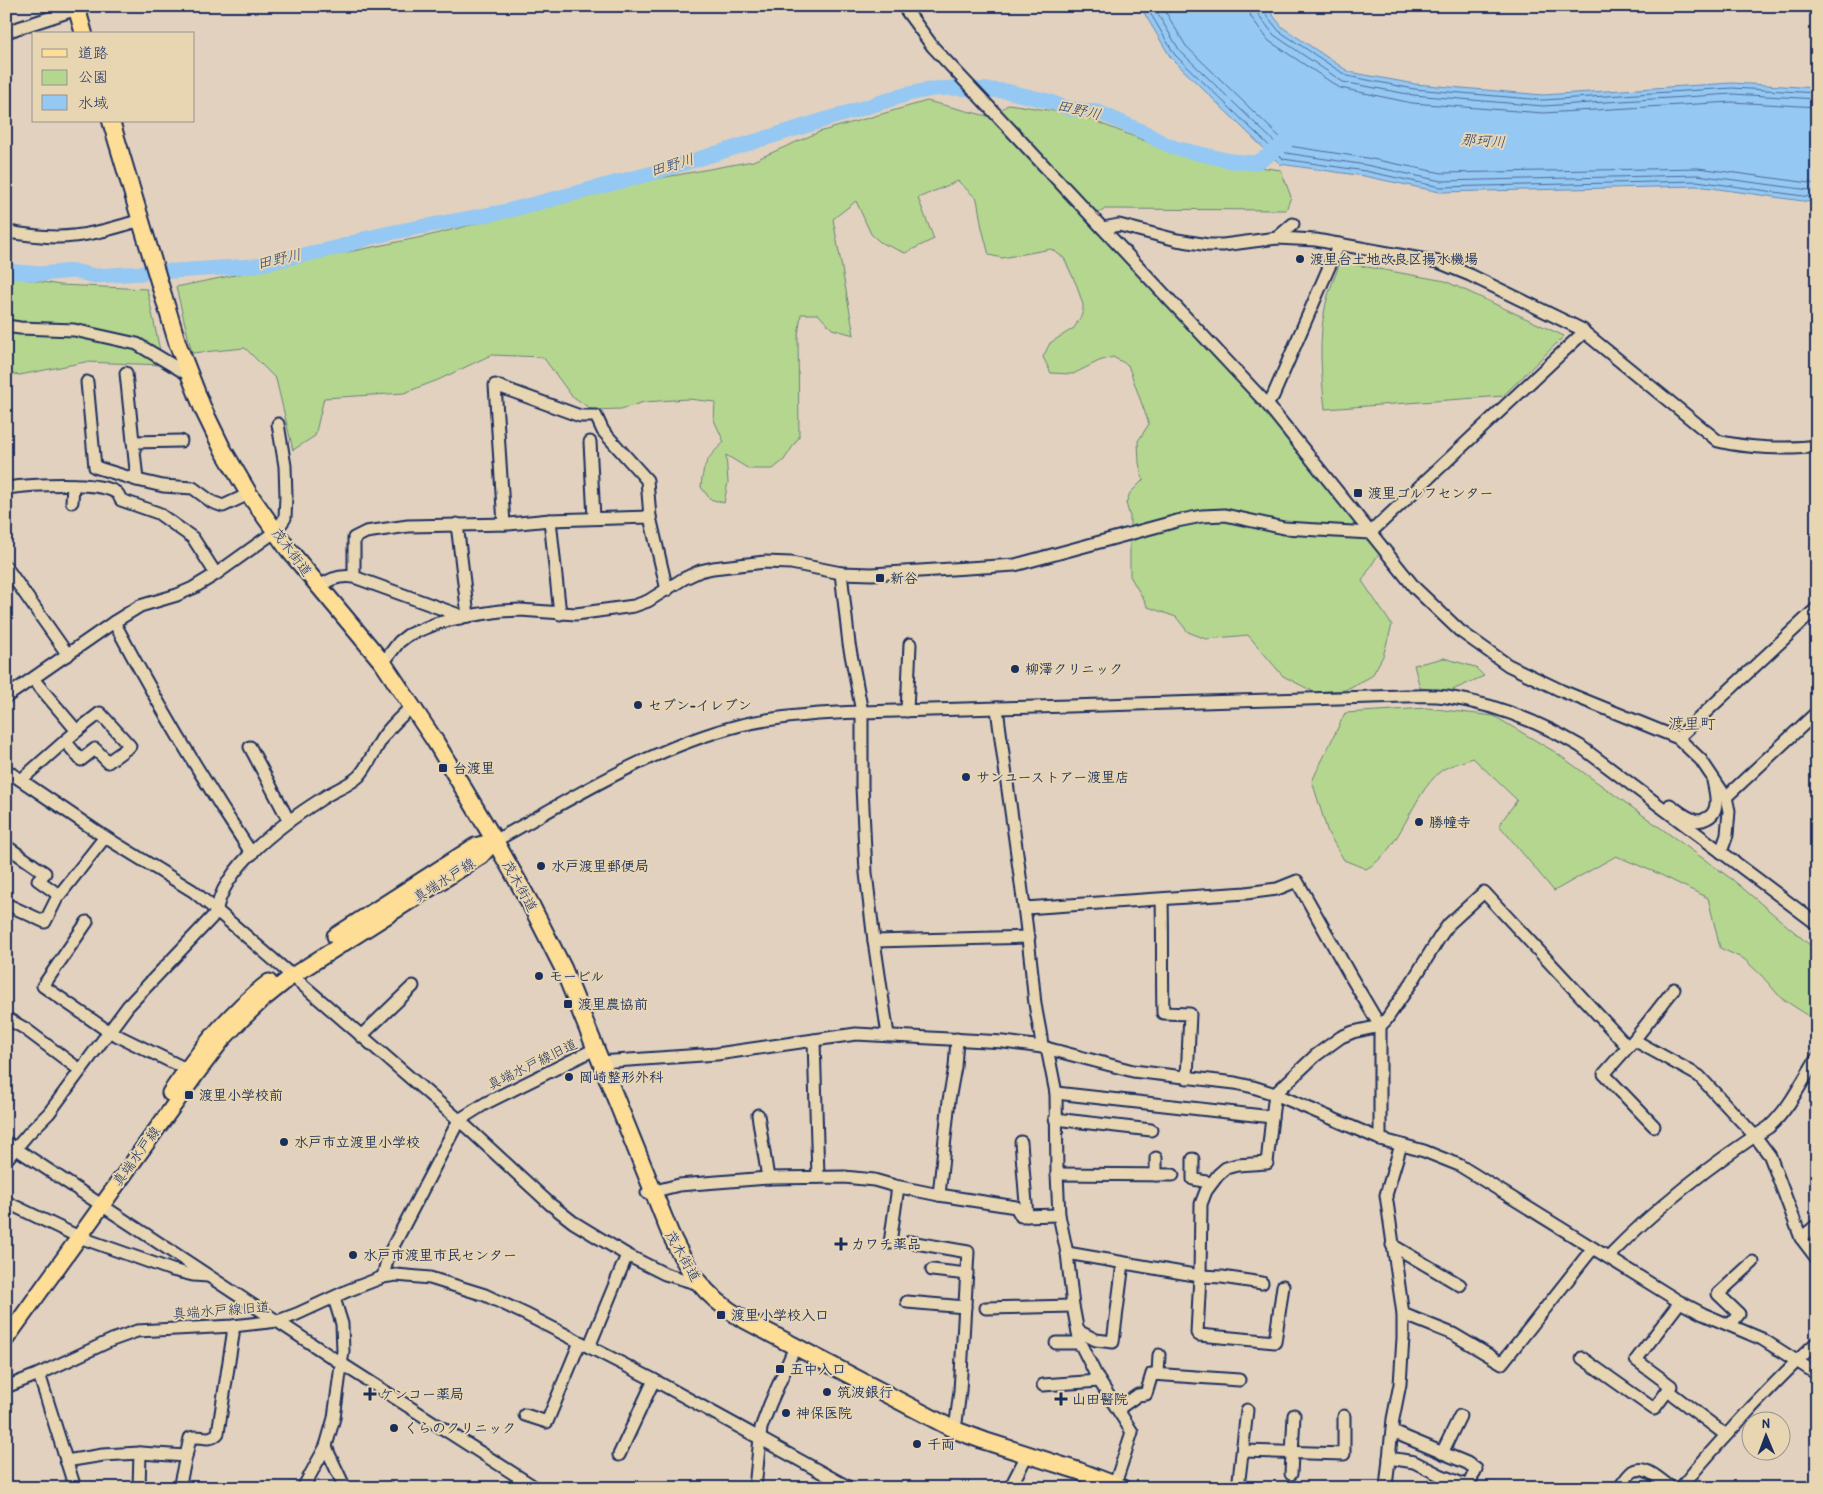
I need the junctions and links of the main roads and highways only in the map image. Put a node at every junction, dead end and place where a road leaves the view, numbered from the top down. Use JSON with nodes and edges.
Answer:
{"nodes":[{"id":1,"x":76,"y":8,"type":"edge"},
{"id":2,"x":83,"y":32,"type":"edge"},
{"id":3,"x":111,"y":122,"type":"edge"},
{"id":4,"x":495,"y":841,"type":"junction"},
{"id":5,"x":288,"y":973,"type":"junction"},
{"id":6,"x":98,"y":1202,"type":"junction"},
{"id":7,"x":74,"y":1235,"type":"junction"},
{"id":8,"x":6,"y":1322,"type":"edge"},
{"id":9,"x":6,"y":1339,"type":"edge"},
{"id":10,"x":1119,"y":1486,"type":"edge"}],
"edges":[{"from":1,"to":2,"type":"highway"},
{"from":3,"to":4,"type":"highway","name":"茂木街道"},
{"from":4,"to":5,"type":"main road","name":"真端水戸線"},
{"from":4,"to":10,"type":"highway","name":"茂木街道"},
{"from":5,"to":6,"type":"main road","name":"真端水戸線"},
{"from":5,"to":6,"type":"main road","name":"真端水戸線"},
{"from":6,"to":7,"type":"main road","name":"真端水戸線"},
{"from":7,"to":8,"type":"main road","name":"真端水戸線"},
{"from":7,"to":9,"type":"main road","name":"真端水戸線"}]}
